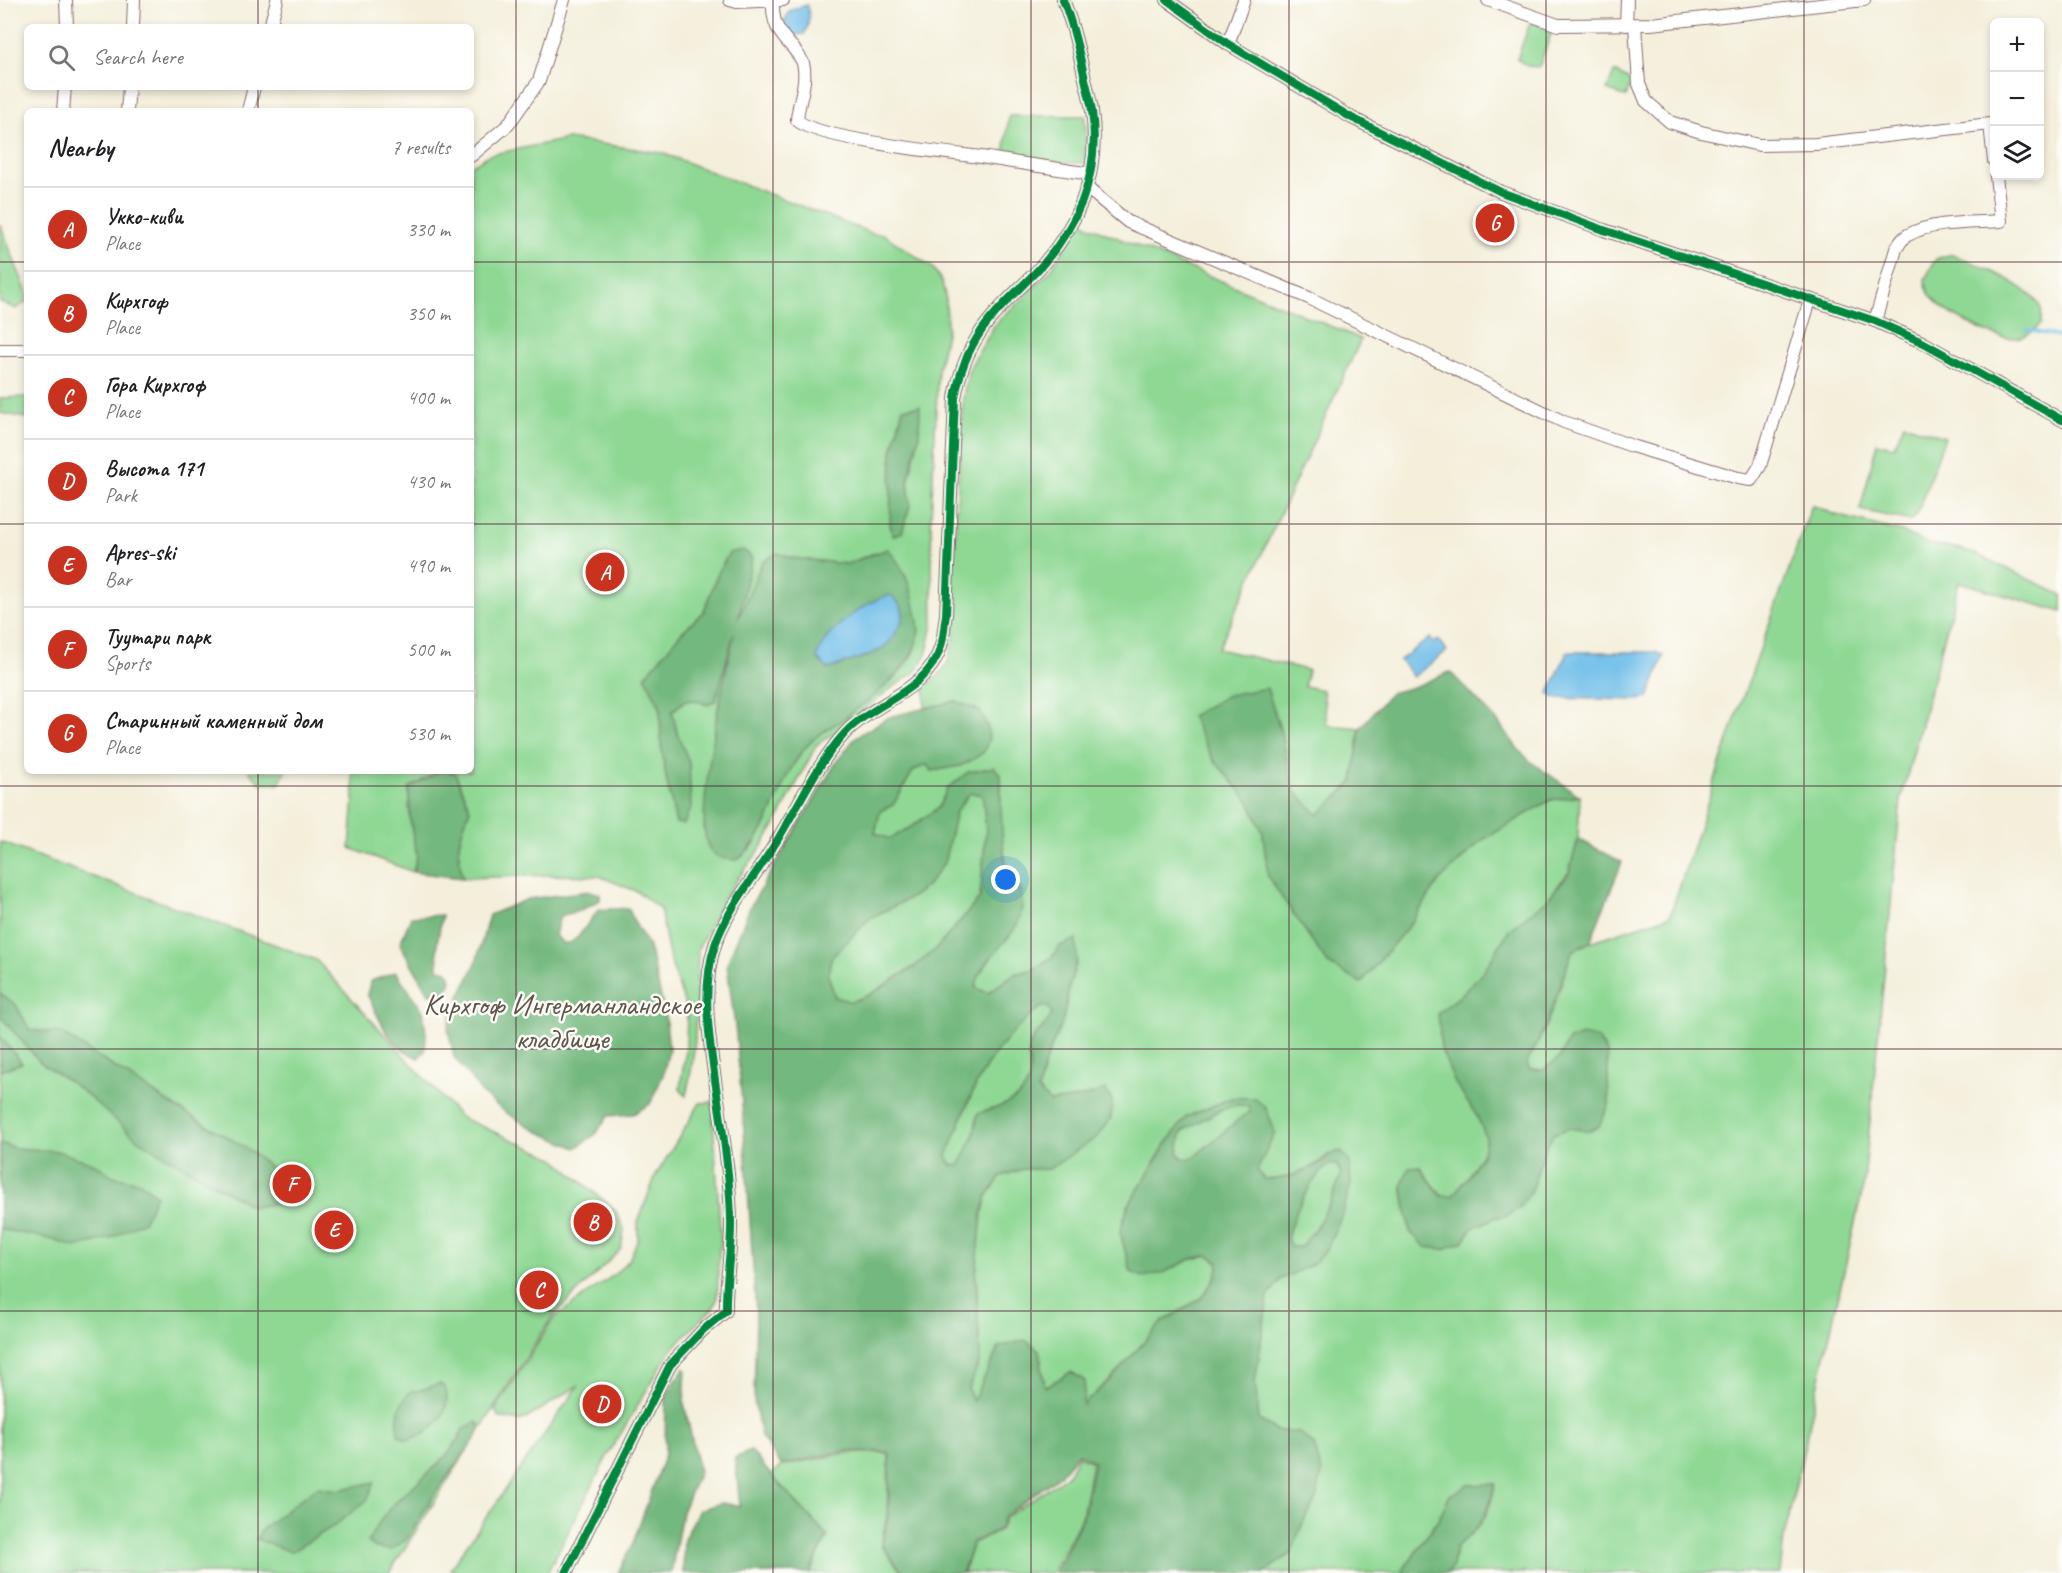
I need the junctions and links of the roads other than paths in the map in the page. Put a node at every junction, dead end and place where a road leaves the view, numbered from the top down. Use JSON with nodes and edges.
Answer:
{"nodes":[{"id":1,"x":66,"y":0,"type":"edge"},
{"id":2,"x":134,"y":0,"type":"edge"},
{"id":3,"x":277,"y":0,"type":"edge"},
{"id":4,"x":564,"y":0,"type":"edge"},
{"id":5,"x":730,"y":0,"type":"edge"},
{"id":6,"x":1063,"y":0,"type":"edge"},
{"id":7,"x":1167,"y":0,"type":"edge"},
{"id":8,"x":1244,"y":0,"type":"edge"},
{"id":9,"x":1488,"y":0,"type":"edge"},
{"id":10,"x":1627,"y":0,"type":"edge"},
{"id":11,"x":1864,"y":0,"type":"edge"},
{"id":12,"x":778,"y":1,"type":"edge"},
{"id":13,"x":67,"y":24,"type":"edge"},
{"id":14,"x":133,"y":24,"type":"edge"},
{"id":15,"x":271,"y":24,"type":"edge"},
{"id":16,"x":1631,"y":25,"type":"junction"},
{"id":17,"x":1228,"y":44,"type":"junction"},
{"id":18,"x":65,"y":90,"type":"edge"},
{"id":19,"x":129,"y":90,"type":"edge"},
{"id":20,"x":253,"y":90,"type":"edge"},
{"id":21,"x":63,"y":108,"type":"edge"},
{"id":22,"x":127,"y":108,"type":"edge"},
{"id":23,"x":249,"y":108,"type":"edge"},
{"id":24,"x":1990,"y":126,"type":"edge"},
{"id":25,"x":474,"y":153,"type":"edge"},
{"id":26,"x":1090,"y":174,"type":"junction"},
{"id":27,"x":1996,"y":180,"type":"edge"},
{"id":28,"x":1087,"y":188,"type":"junction"},
{"id":29,"x":1810,"y":300,"type":"junction"},
{"id":30,"x":1875,"y":321,"type":"junction"},
{"id":31,"x":0,"y":350,"type":"edge"},
{"id":32,"x":24,"y":350,"type":"edge"},
{"id":33,"x":2062,"y":420,"type":"edge"},
{"id":34,"x":566,"y":1573,"type":"edge"}],
"edges":[{"from":1,"to":13,"type":"street"},
{"from":2,"to":14,"type":"street"},
{"from":3,"to":15,"type":"street"},
{"from":4,"to":25,"type":"street"},
{"from":5,"to":12,"type":"street"},
{"from":6,"to":26,"type":"street"},
{"from":7,"to":17,"type":"street"},
{"from":8,"to":17,"type":"street"},
{"from":9,"to":16,"type":"street"},
{"from":10,"to":16,"type":"street"},
{"from":11,"to":16,"type":"street"},
{"from":12,"to":26,"type":"street"},
{"from":16,"to":24,"type":"street"},
{"from":17,"to":29,"type":"street"},
{"from":18,"to":21,"type":"street"},
{"from":19,"to":22,"type":"street"},
{"from":20,"to":23,"type":"street"},
{"from":26,"to":28,"type":"street"},
{"from":27,"to":30,"type":"street"},
{"from":28,"to":29,"type":"street"},
{"from":28,"to":34,"type":"street"},
{"from":29,"to":30,"type":"street"},
{"from":30,"to":33,"type":"street"},
{"from":31,"to":32,"type":"street"}]}
